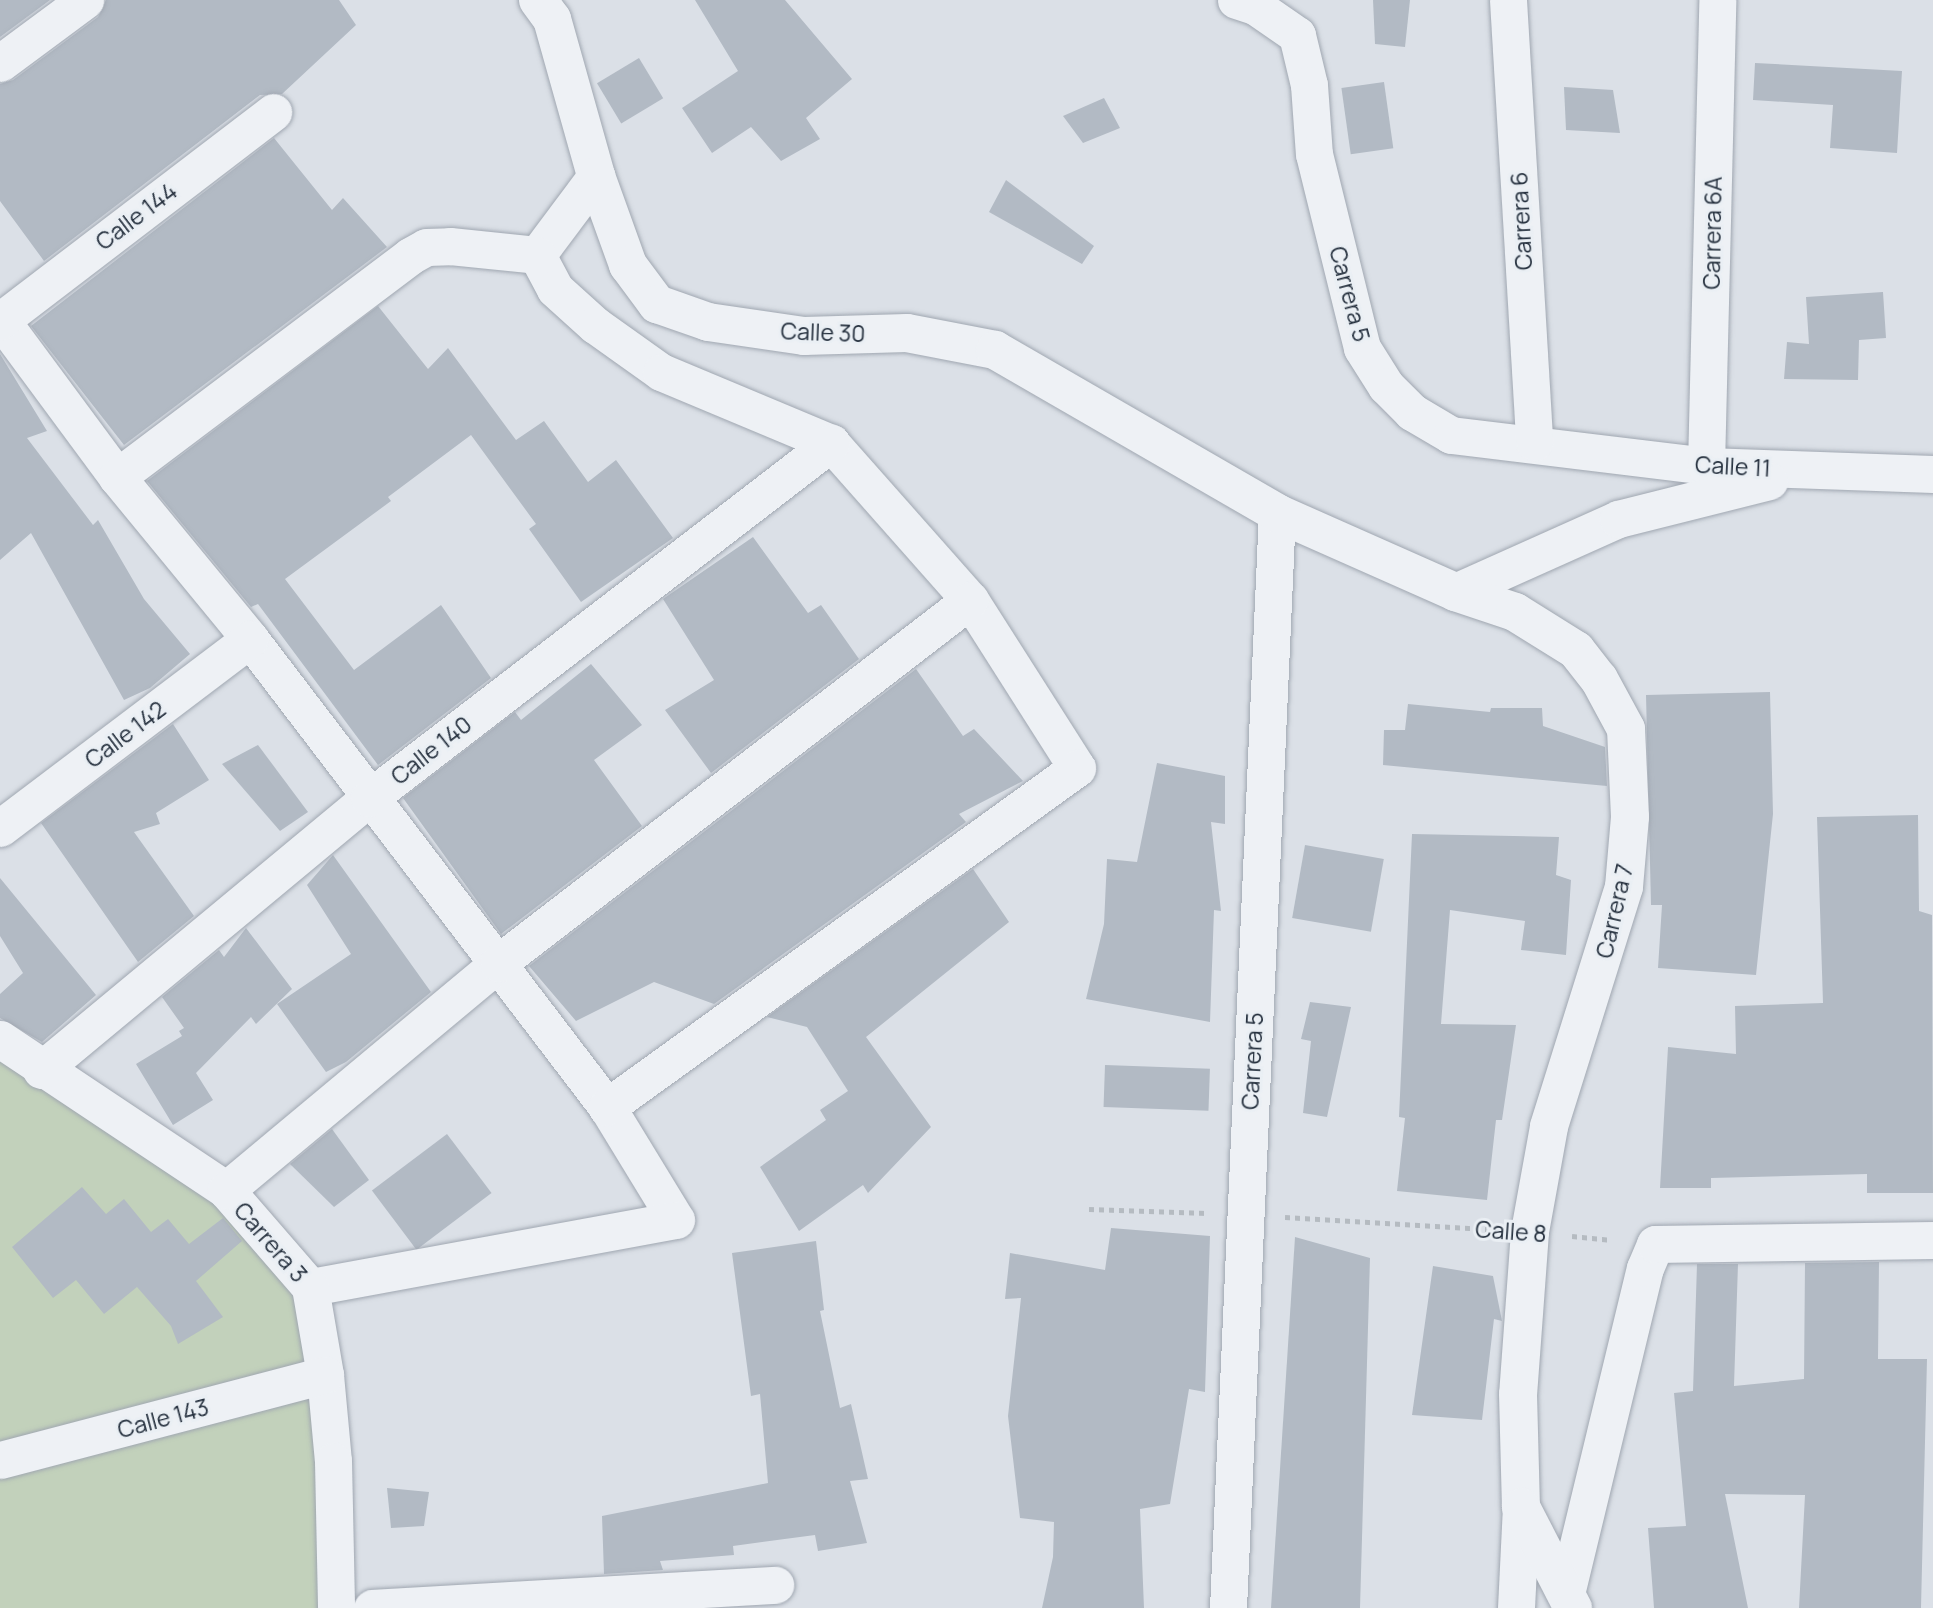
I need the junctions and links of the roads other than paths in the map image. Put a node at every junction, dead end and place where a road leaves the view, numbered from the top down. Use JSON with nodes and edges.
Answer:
{"nodes":[{"id":1,"x":85,"y":0,"type":"edge"},
{"id":2,"x":538,"y":0,"type":"edge"},
{"id":3,"x":1236,"y":0,"type":"edge"},
{"id":4,"x":1508,"y":0,"type":"edge"},
{"id":5,"x":1717,"y":0,"type":"edge"},
{"id":6,"x":0,"y":63,"type":"edge"},
{"id":7,"x":273,"y":112,"type":"dead end"},
{"id":8,"x":596,"y":176,"type":"junction"},
{"id":9,"x":537,"y":255,"type":"junction"},
{"id":10,"x":0,"y":321,"type":"edge"},
{"id":11,"x":1534,"y":442,"type":"junction"},
{"id":12,"x":831,"y":443,"type":"junction"},
{"id":13,"x":1706,"y":466,"type":"junction"},
{"id":14,"x":1811,"y":470,"type":"junction"},
{"id":15,"x":1933,"y":474,"type":"edge"},
{"id":16,"x":117,"y":477,"type":"junction"},
{"id":17,"x":1277,"y":513,"type":"junction"},
{"id":18,"x":1455,"y":592,"type":"junction"},
{"id":19,"x":970,"y":600,"type":"junction"},
{"id":20,"x":250,"y":639,"type":"junction"},
{"id":21,"x":369,"y":798,"type":"junction"},
{"id":22,"x":0,"y":828,"type":"edge"},
{"id":23,"x":498,"y":963,"type":"junction"},
{"id":24,"x":0,"y":1039,"type":"edge"},
{"id":25,"x":41,"y":1070,"type":"junction"},
{"id":26,"x":607,"y":1107,"type":"junction"},
{"id":27,"x":226,"y":1190,"type":"junction"},
{"id":28,"x":1933,"y":1240,"type":"edge"},
{"id":29,"x":310,"y":1287,"type":"junction"},
{"id":30,"x":325,"y":1375,"type":"junction"},
{"id":31,"x":0,"y":1460,"type":"edge"},
{"id":32,"x":1521,"y":1507,"type":"junction"},
{"id":33,"x":775,"y":1584,"type":"dead end"},
{"id":34,"x":1570,"y":1601,"type":"edge"},
{"id":35,"x":337,"y":1608,"type":"edge"},
{"id":36,"x":372,"y":1608,"type":"edge"},
{"id":37,"x":1227,"y":1608,"type":"edge"},
{"id":38,"x":1516,"y":1608,"type":"edge"}],
"edges":[{"from":1,"to":6,"type":"street"},
{"from":2,"to":8,"type":"street","name":"Calle 30"},
{"from":3,"to":11,"type":"street","name":"Carrera 5"},
{"from":4,"to":11,"type":"street","name":"Carrera 6"},
{"from":5,"to":13,"type":"street","name":"Carrera 6A"},
{"from":7,"to":10,"type":"street","name":"Calle 144"},
{"from":8,"to":9,"type":"street"},
{"from":8,"to":17,"type":"street","name":"Calle 30"},
{"from":9,"to":12,"type":"street"},
{"from":9,"to":16,"type":"street"},
{"from":10,"to":16,"type":"street"},
{"from":11,"to":13,"type":"street","name":"Calle 11"},
{"from":12,"to":19,"type":"street"},
{"from":12,"to":21,"type":"street","name":"Calle 140"},
{"from":13,"to":14,"type":"street","name":"Calle 11"},
{"from":14,"to":15,"type":"street","name":"Calle 11"},
{"from":14,"to":18,"type":"street"},
{"from":16,"to":20,"type":"street"},
{"from":17,"to":18,"type":"street","name":"Carrera 7"},
{"from":17,"to":37,"type":"street","name":"Carrera 5"},
{"from":18,"to":32,"type":"street","name":"Carrera 7"},
{"from":19,"to":23,"type":"street"},
{"from":19,"to":26,"type":"street"},
{"from":20,"to":21,"type":"street"},
{"from":20,"to":22,"type":"street","name":"Calle 142"},
{"from":21,"to":23,"type":"street"},
{"from":21,"to":25,"type":"street","name":"Calle 140"},
{"from":23,"to":26,"type":"street"},
{"from":23,"to":27,"type":"street"},
{"from":24,"to":25,"type":"street","name":"Carrera 3"},
{"from":25,"to":27,"type":"street","name":"Carrera 3"},
{"from":26,"to":29,"type":"street"},
{"from":27,"to":29,"type":"street","name":"Carrera 3"},
{"from":28,"to":34,"type":"street"},
{"from":29,"to":30,"type":"street","name":"Carrera 3"},
{"from":30,"to":31,"type":"street","name":"Calle 143"},
{"from":30,"to":35,"type":"street","name":"Carrera 3"},
{"from":32,"to":34,"type":"street"},
{"from":32,"to":38,"type":"street"},
{"from":33,"to":36,"type":"street"}]}
